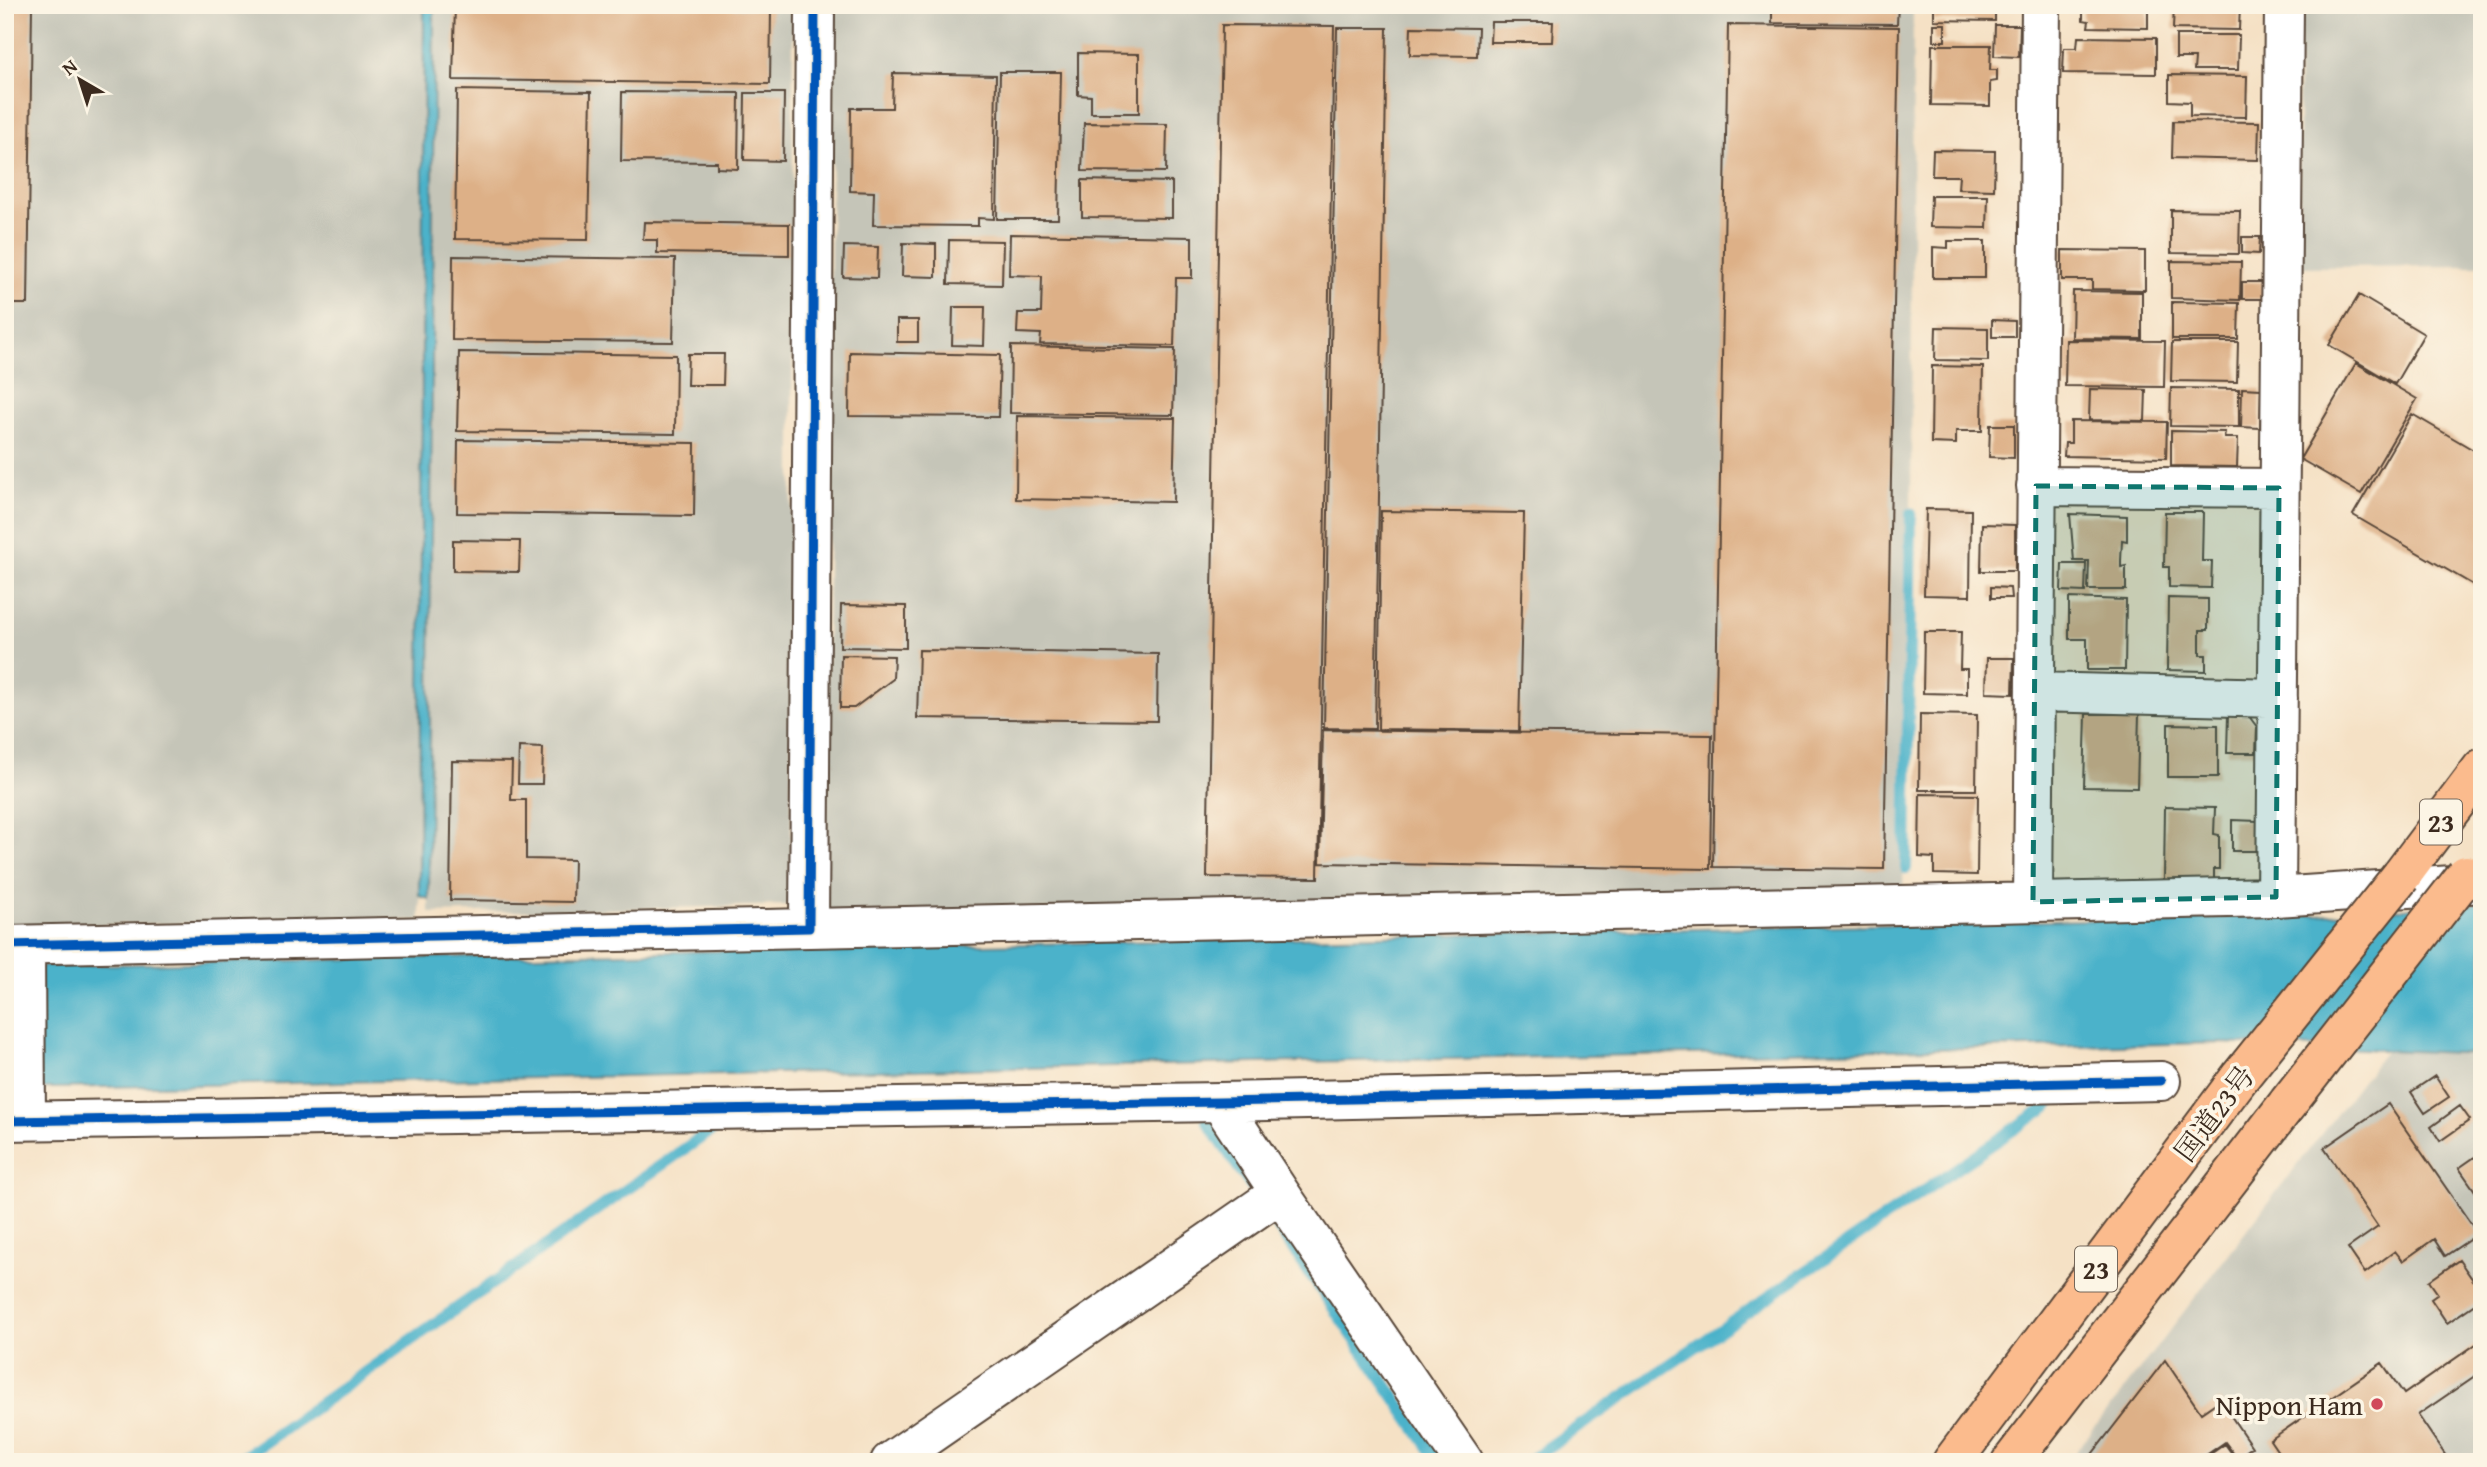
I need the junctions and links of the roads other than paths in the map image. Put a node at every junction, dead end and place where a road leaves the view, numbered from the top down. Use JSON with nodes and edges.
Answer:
{"nodes":[{"id":1,"x":815,"y":5,"type":"edge"},
{"id":2,"x":2041,"y":5,"type":"edge"},
{"id":3,"x":2284,"y":5,"type":"edge"},
{"id":4,"x":2036,"y":486,"type":"junction"},
{"id":5,"x":2279,"y":488,"type":"junction"},
{"id":6,"x":2035,"y":692,"type":"junction"},
{"id":7,"x":2278,"y":698,"type":"junction"},
{"id":8,"x":2482,"y":768,"type":"edge"},
{"id":9,"x":2476,"y":871,"type":"edge"},
{"id":10,"x":2276,"y":897,"type":"junction"},
{"id":11,"x":2033,"y":902,"type":"junction"},
{"id":12,"x":809,"y":928,"type":"junction"},
{"id":13,"x":18,"y":950,"type":"edge"},
{"id":14,"x":2161,"y":1081,"type":"dead end"},
{"id":15,"x":1220,"y":1102,"type":"junction"},
{"id":16,"x":19,"y":1113,"type":"edge"},
{"id":17,"x":1280,"y":1194,"type":"junction"},
{"id":18,"x":890,"y":1462,"type":"edge"},
{"id":19,"x":1464,"y":1462,"type":"edge"},
{"id":20,"x":1952,"y":1462,"type":"edge"},
{"id":21,"x":2011,"y":1462,"type":"edge"}],
"edges":[{"from":1,"to":12,"type":"street"},
{"from":2,"to":4,"type":"street"},
{"from":3,"to":5,"type":"street"},
{"from":4,"to":5,"type":"street"},
{"from":4,"to":6,"type":"street"},
{"from":5,"to":7,"type":"street"},
{"from":6,"to":7,"type":"street"},
{"from":6,"to":11,"type":"street"},
{"from":7,"to":10,"type":"street"},
{"from":8,"to":20,"type":"highway","name":"国道23号","number":"23","bridge":true},
{"from":9,"to":10,"type":"street"},
{"from":9,"to":21,"type":"highway","name":"国道23号","number":"23","bridge":true},
{"from":10,"to":11,"type":"street"},
{"from":11,"to":12,"type":"street"},
{"from":12,"to":13,"type":"street"},
{"from":13,"to":16,"type":"street"},
{"from":14,"to":15,"type":"street"},
{"from":15,"to":16,"type":"street"},
{"from":15,"to":17,"type":"street"},
{"from":17,"to":18,"type":"street"},
{"from":17,"to":19,"type":"street"}]}
